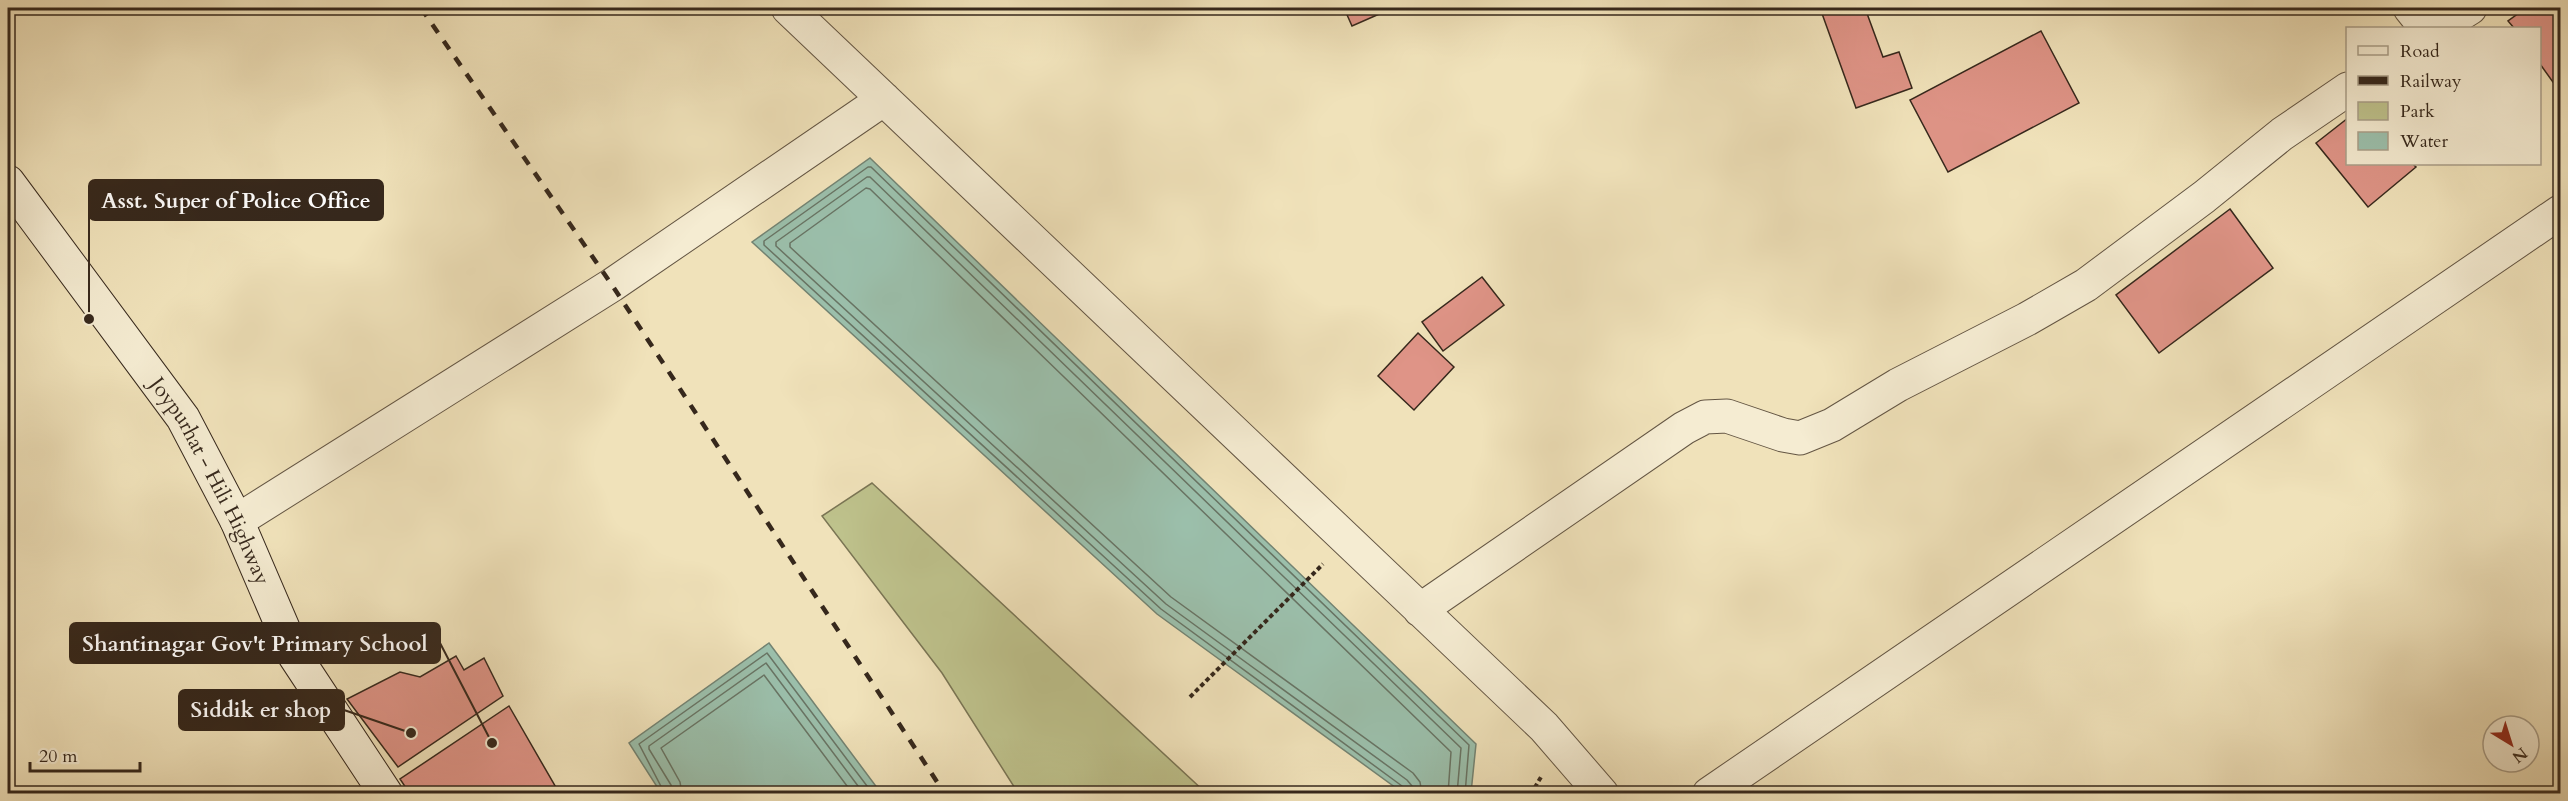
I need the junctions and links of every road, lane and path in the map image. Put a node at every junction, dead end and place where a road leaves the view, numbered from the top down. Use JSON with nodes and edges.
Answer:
{"nodes":[{"id":1,"x":788,"y":8,"type":"edge"},
{"id":2,"x":2410,"y":8,"type":"edge"},
{"id":3,"x":2470,"y":8,"type":"edge"},
{"id":4,"x":2425,"y":27,"type":"edge"},
{"id":5,"x":2440,"y":27,"type":"edge"},
{"id":6,"x":2346,"y":90,"type":"edge"},
{"id":7,"x":884,"y":99,"type":"junction"},
{"id":8,"x":8,"y":182,"type":"edge"},
{"id":9,"x":2560,"y":212,"type":"edge"},
{"id":10,"x":237,"y":521,"type":"junction"},
{"id":11,"x":1347,"y":540,"type":"junction"},
{"id":12,"x":1420,"y":610,"type":"junction"},
{"id":13,"x":1190,"y":697,"type":"dead end"},
{"id":14,"x":386,"y":794,"type":"edge"},
{"id":15,"x":1602,"y":794,"type":"edge"},
{"id":16,"x":1710,"y":794,"type":"edge"}],
"edges":[{"from":1,"to":7,"type":"street"},
{"from":2,"to":4,"type":"street"},
{"from":3,"to":5,"type":"street"},
{"from":6,"to":12,"type":"street"},
{"from":7,"to":10,"type":"street"},
{"from":7,"to":11,"type":"street"},
{"from":8,"to":10,"type":"street","name":"Joypurhat - Hili Highway"},
{"from":9,"to":16,"type":"street"},
{"from":10,"to":14,"type":"street","name":"Joypurhat - Hili Highway"},
{"from":11,"to":12,"type":"street"},
{"from":11,"to":13,"type":"path"},
{"from":12,"to":15,"type":"street"}]}
